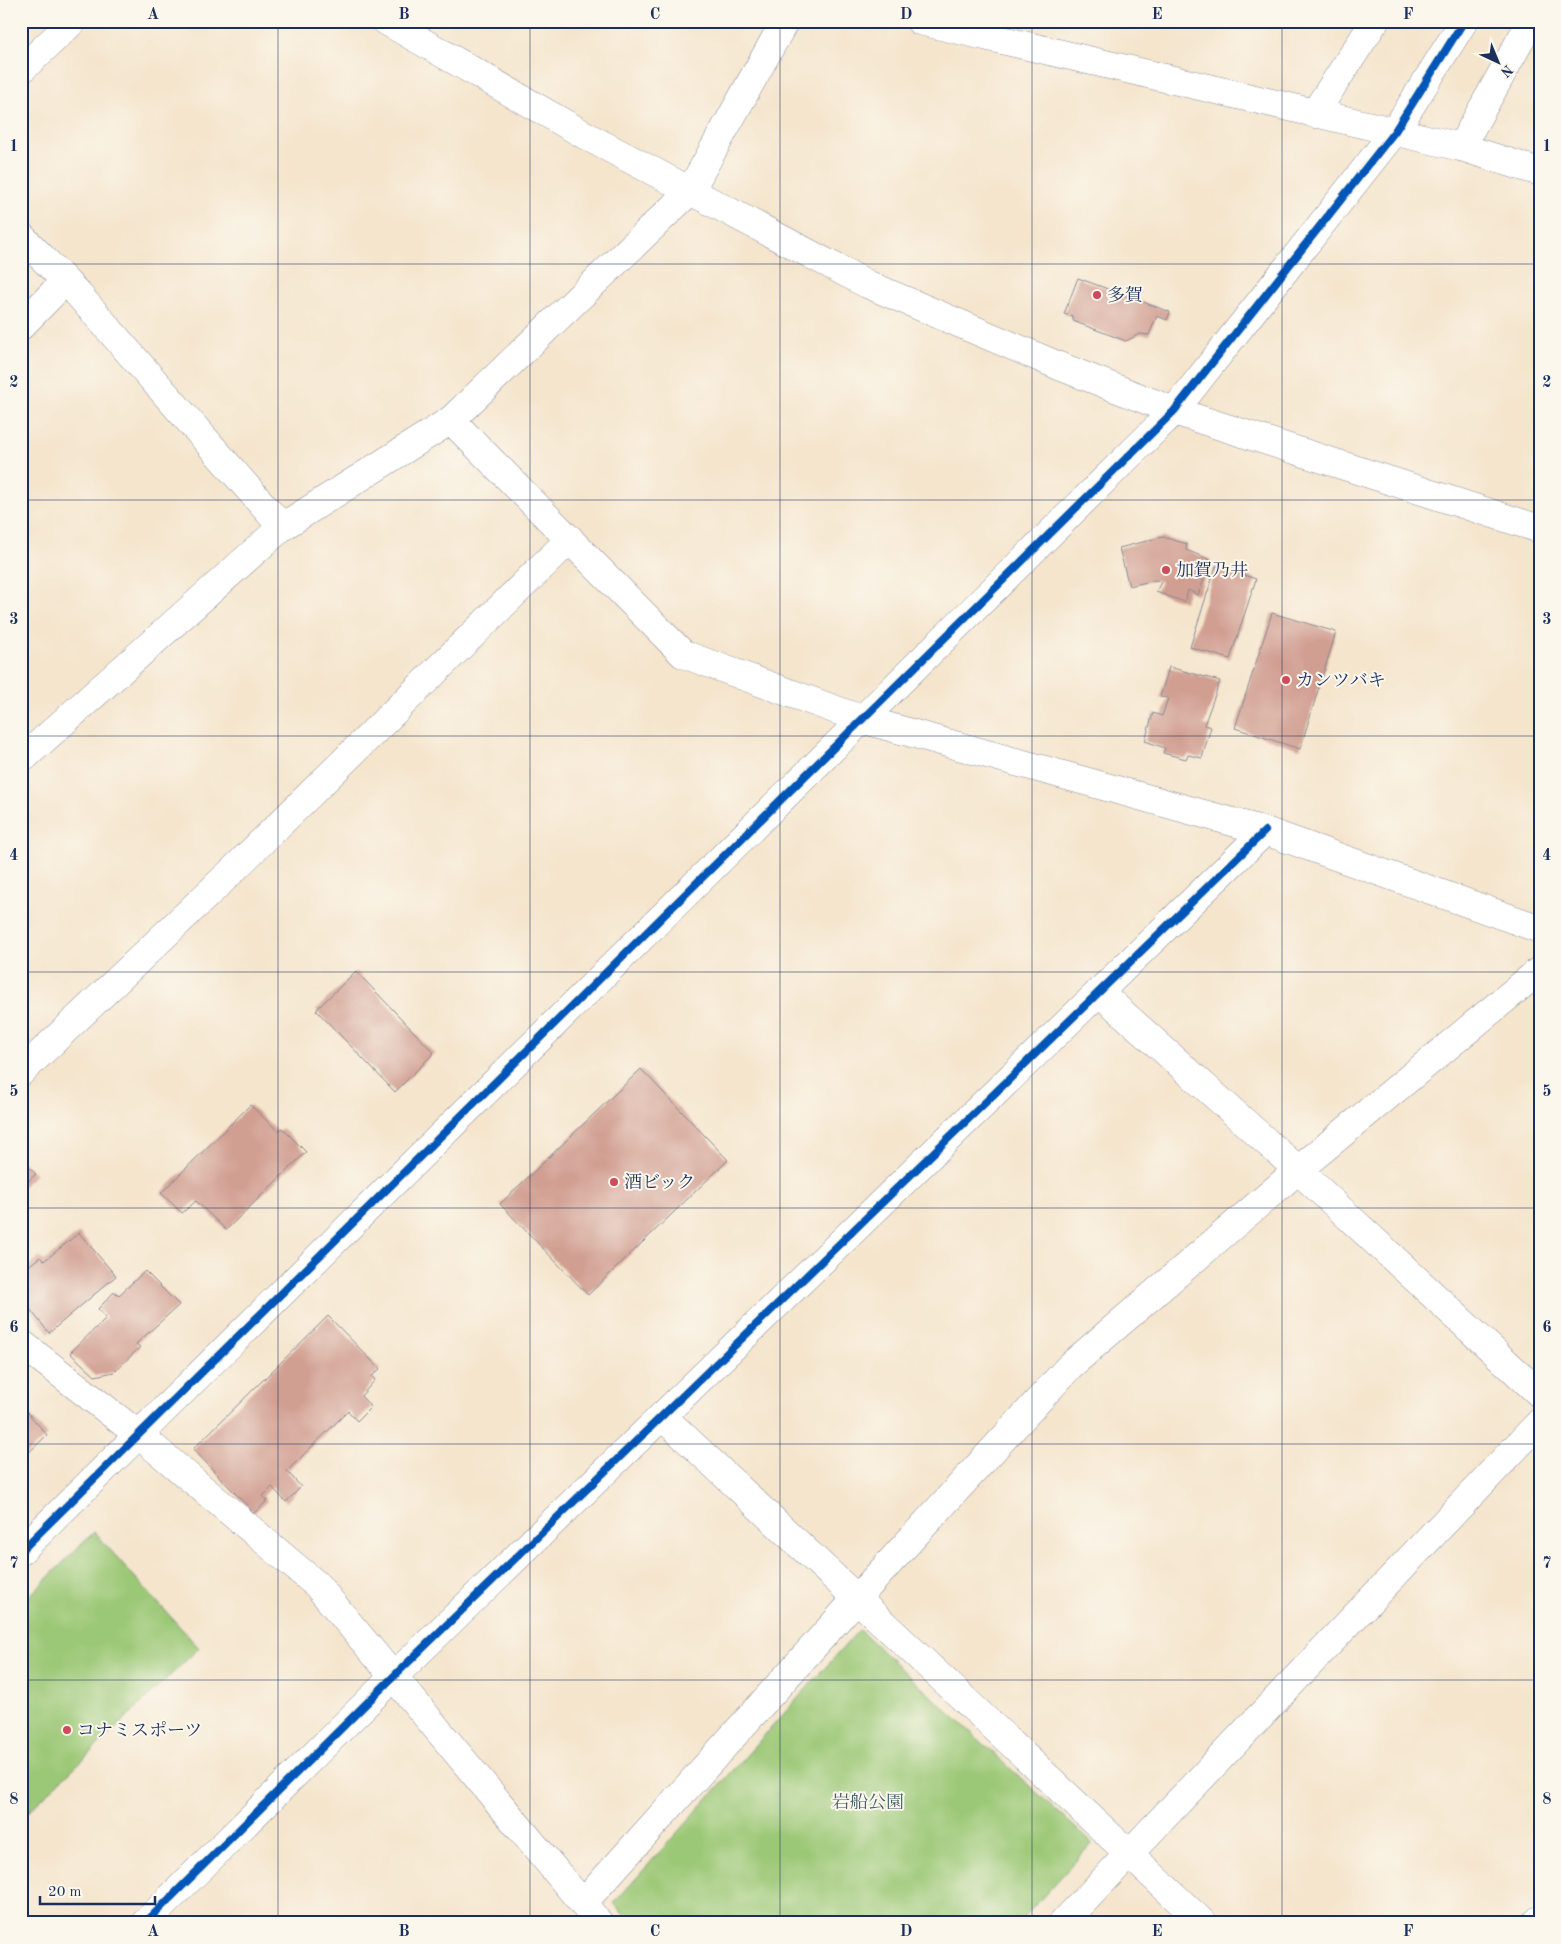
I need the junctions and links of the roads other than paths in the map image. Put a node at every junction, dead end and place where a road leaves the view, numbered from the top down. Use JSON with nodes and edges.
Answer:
{"nodes":[{"id":1,"x":73,"y":21,"type":"edge"},
{"id":2,"x":386,"y":21,"type":"edge"},
{"id":3,"x":785,"y":21,"type":"edge"},
{"id":4,"x":920,"y":21,"type":"edge"},
{"id":5,"x":1375,"y":21,"type":"edge"},
{"id":6,"x":1464,"y":21,"type":"edge"},
{"id":7,"x":1531,"y":21,"type":"edge"},
{"id":8,"x":21,"y":70,"type":"edge"},
{"id":9,"x":1314,"y":114,"type":"junction"},
{"id":10,"x":1395,"y":131,"type":"junction"},
{"id":11,"x":1461,"y":147,"type":"junction"},
{"id":12,"x":1540,"y":172,"type":"edge"},
{"id":13,"x":690,"y":191,"type":"junction"},
{"id":14,"x":21,"y":236,"type":"edge"},
{"id":15,"x":65,"y":281,"type":"junction"},
{"id":16,"x":21,"y":326,"type":"edge"},
{"id":17,"x":1174,"y":411,"type":"junction"},
{"id":18,"x":451,"y":420,"type":"junction"},
{"id":19,"x":282,"y":527,"type":"junction"},
{"id":20,"x":1540,"y":529,"type":"edge"},
{"id":21,"x":570,"y":539,"type":"junction"},
{"id":22,"x":861,"y":718,"type":"junction"},
{"id":23,"x":21,"y":760,"type":"edge"},
{"id":24,"x":1265,"y":831,"type":"junction"},
{"id":25,"x":1540,"y":929,"type":"edge"},
{"id":26,"x":1540,"y":970,"type":"edge"},
{"id":27,"x":1099,"y":992,"type":"junction"},
{"id":28,"x":21,"y":1072,"type":"edge"},
{"id":29,"x":1298,"y":1170,"type":"junction"},
{"id":30,"x":21,"y":1344,"type":"edge"},
{"id":31,"x":1540,"y":1394,"type":"edge"},
{"id":32,"x":662,"y":1416,"type":"junction"},
{"id":33,"x":1540,"y":1422,"type":"edge"},
{"id":34,"x":139,"y":1435,"type":"junction"},
{"id":35,"x":21,"y":1551,"type":"edge"},
{"id":36,"x":858,"y":1597,"type":"junction"},
{"id":37,"x":394,"y":1676,"type":"junction"},
{"id":38,"x":1129,"y":1852,"type":"junction"},
{"id":39,"x":591,"y":1913,"type":"edge"},
{"id":40,"x":1540,"y":1919,"type":"edge"},
{"id":41,"x":145,"y":1923,"type":"edge"},
{"id":42,"x":1063,"y":1923,"type":"edge"},
{"id":43,"x":1203,"y":1923,"type":"edge"},
{"id":44,"x":1536,"y":1923,"type":"edge"}],
"edges":[{"from":1,"to":8,"type":"street"},
{"from":2,"to":13,"type":"street"},
{"from":3,"to":13,"type":"street"},
{"from":4,"to":9,"type":"street"},
{"from":5,"to":9,"type":"street"},
{"from":6,"to":10,"type":"street"},
{"from":7,"to":11,"type":"street"},
{"from":9,"to":10,"type":"street"},
{"from":10,"to":11,"type":"street"},
{"from":10,"to":17,"type":"street"},
{"from":11,"to":12,"type":"street"},
{"from":13,"to":17,"type":"street"},
{"from":13,"to":18,"type":"street"},
{"from":14,"to":15,"type":"street"},
{"from":15,"to":16,"type":"street"},
{"from":15,"to":19,"type":"street"},
{"from":17,"to":20,"type":"street"},
{"from":17,"to":22,"type":"street"},
{"from":18,"to":19,"type":"street"},
{"from":18,"to":21,"type":"street"},
{"from":19,"to":23,"type":"street"},
{"from":21,"to":22,"type":"street"},
{"from":21,"to":28,"type":"street"},
{"from":22,"to":24,"type":"street"},
{"from":22,"to":34,"type":"street"},
{"from":24,"to":25,"type":"street"},
{"from":24,"to":27,"type":"street"},
{"from":26,"to":29,"type":"street"},
{"from":27,"to":29,"type":"street"},
{"from":27,"to":32,"type":"street"},
{"from":29,"to":31,"type":"street"},
{"from":29,"to":36,"type":"street"},
{"from":30,"to":34,"type":"street"},
{"from":32,"to":36,"type":"street"},
{"from":32,"to":37,"type":"street"},
{"from":33,"to":38,"type":"street"},
{"from":34,"to":35,"type":"street"},
{"from":34,"to":37,"type":"street"},
{"from":36,"to":38,"type":"street"},
{"from":36,"to":39,"type":"street"},
{"from":37,"to":39,"type":"street"},
{"from":37,"to":41,"type":"street"},
{"from":38,"to":42,"type":"street"},
{"from":38,"to":43,"type":"street"},
{"from":40,"to":44,"type":"street"}]}
